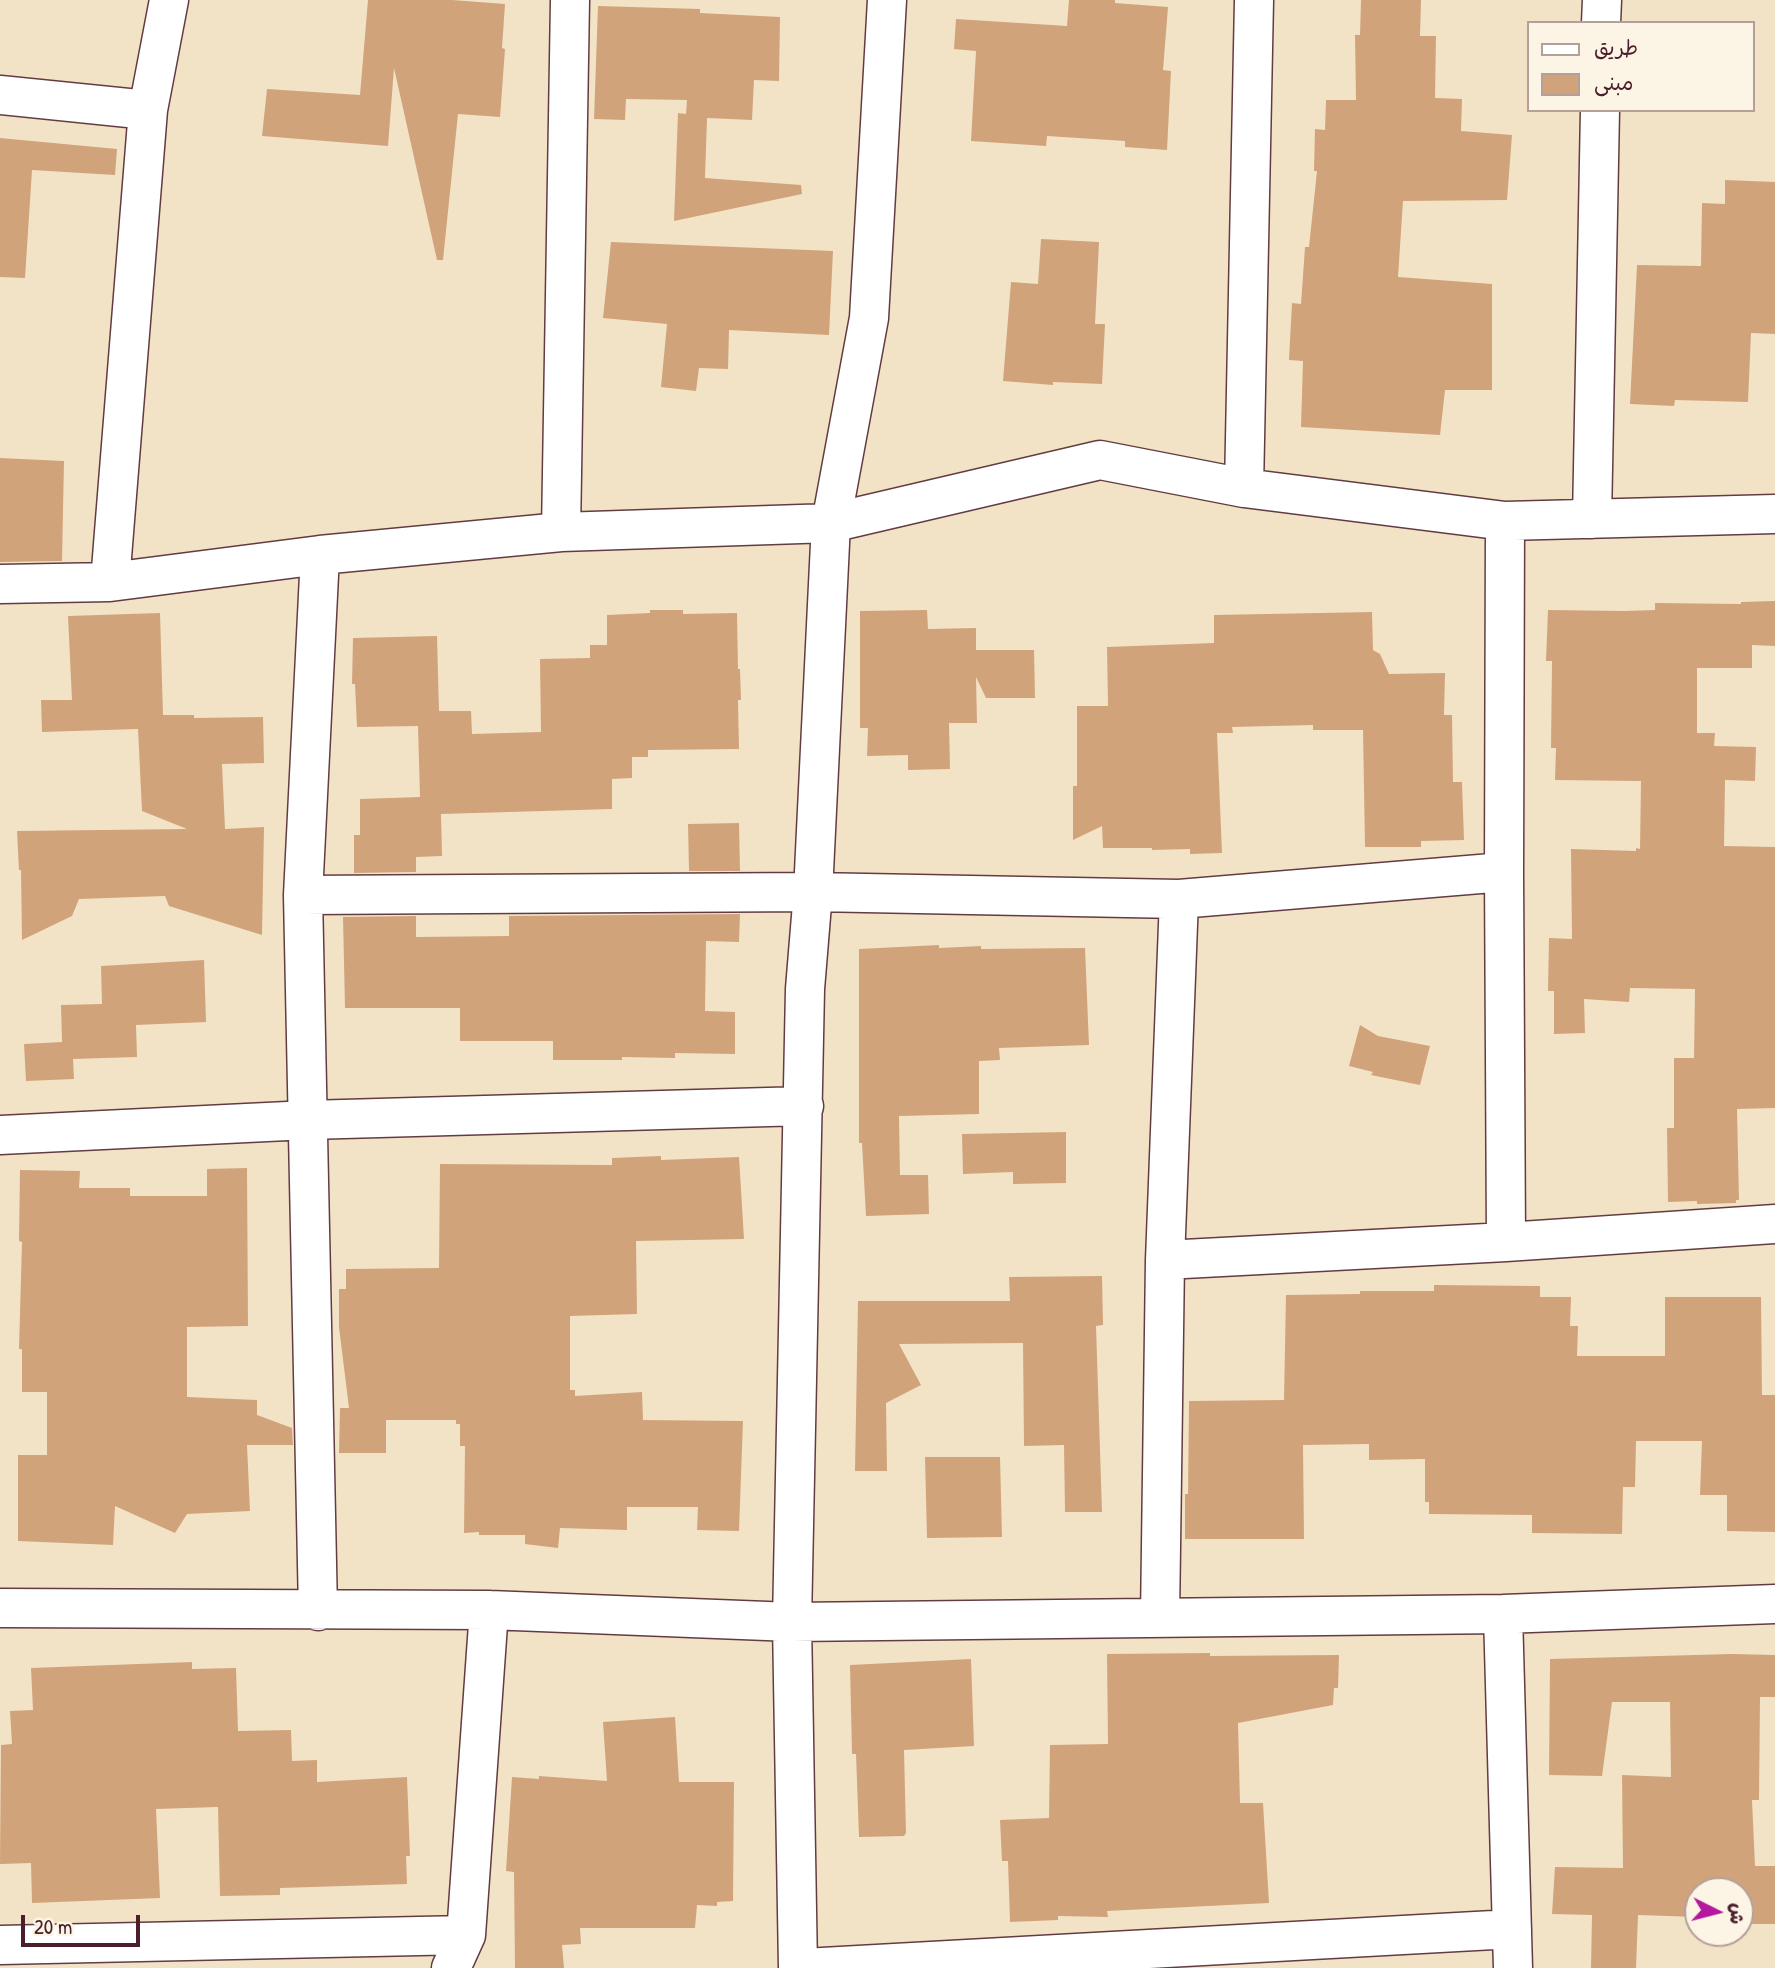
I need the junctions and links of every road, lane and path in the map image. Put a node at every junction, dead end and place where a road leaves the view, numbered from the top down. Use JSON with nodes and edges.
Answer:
{"nodes":[{"id":1,"x":169,"y":0,"type":"edge"},
{"id":2,"x":570,"y":0,"type":"edge"},
{"id":3,"x":887,"y":0,"type":"edge"},
{"id":4,"x":1254,"y":0,"type":"edge"},
{"id":5,"x":1602,"y":0,"type":"edge"},
{"id":6,"x":1601,"y":21,"type":"edge"},
{"id":7,"x":0,"y":95,"type":"edge"},
{"id":8,"x":148,"y":110,"type":"junction"},
{"id":9,"x":1600,"y":112,"type":"edge"},
{"id":10,"x":1244,"y":488,"type":"junction"},
{"id":11,"x":1775,"y":514,"type":"edge"},
{"id":12,"x":1592,"y":519,"type":"junction"},
{"id":13,"x":1505,"y":521,"type":"junction"},
{"id":14,"x":831,"y":523,"type":"junction"},
{"id":15,"x":561,"y":532,"type":"junction"},
{"id":16,"x":320,"y":555,"type":"junction"},
{"id":17,"x":110,"y":582,"type":"junction"},
{"id":18,"x":0,"y":584,"type":"edge"},
{"id":19,"x":1504,"y":872,"type":"junction"},
{"id":20,"x":813,"y":892,"type":"junction"},
{"id":21,"x":303,"y":895,"type":"junction"},
{"id":22,"x":1179,"y":899,"type":"junction"},
{"id":23,"x":804,"y":1106,"type":"junction"},
{"id":24,"x":308,"y":1120,"type":"junction"},
{"id":25,"x":0,"y":1135,"type":"edge"},
{"id":26,"x":1775,"y":1224,"type":"edge"},
{"id":27,"x":1506,"y":1242,"type":"junction"},
{"id":28,"x":1165,"y":1260,"type":"junction"},
{"id":29,"x":1775,"y":1604,"type":"edge"},
{"id":30,"x":0,"y":1608,"type":"edge"},
{"id":31,"x":489,"y":1610,"type":"junction"},
{"id":32,"x":318,"y":1611,"type":"junction"},
{"id":33,"x":1503,"y":1614,"type":"junction"},
{"id":34,"x":1160,"y":1618,"type":"junction"},
{"id":35,"x":792,"y":1622,"type":"junction"},
{"id":36,"x":1512,"y":1929,"type":"junction"},
{"id":37,"x":0,"y":1945,"type":"edge"},
{"id":38,"x":459,"y":1952,"type":"edge"},
{"id":39,"x":1127,"y":1959,"type":"edge"},
{"id":40,"x":798,"y":1968,"type":"edge"},
{"id":41,"x":804,"y":1968,"type":"edge"},
{"id":42,"x":1513,"y":1968,"type":"edge"}],
"edges":[{"from":1,"to":8,"type":"street"},
{"from":2,"to":15,"type":"street"},
{"from":3,"to":14,"type":"street"},
{"from":4,"to":10,"type":"street"},
{"from":5,"to":6,"type":"street"},
{"from":7,"to":8,"type":"street"},
{"from":8,"to":17,"type":"street"},
{"from":9,"to":12,"type":"street"},
{"from":10,"to":13,"type":"street"},
{"from":10,"to":14,"type":"street"},
{"from":11,"to":12,"type":"street"},
{"from":12,"to":13,"type":"street"},
{"from":13,"to":19,"type":"street"},
{"from":14,"to":15,"type":"street"},
{"from":14,"to":20,"type":"street"},
{"from":15,"to":16,"type":"street"},
{"from":16,"to":17,"type":"street"},
{"from":16,"to":21,"type":"street"},
{"from":17,"to":18,"type":"street"},
{"from":19,"to":22,"type":"street"},
{"from":19,"to":27,"type":"street"},
{"from":20,"to":21,"type":"street"},
{"from":20,"to":22,"type":"street"},
{"from":20,"to":23,"type":"street"},
{"from":21,"to":24,"type":"street"},
{"from":22,"to":28,"type":"street"},
{"from":23,"to":24,"type":"street"},
{"from":23,"to":35,"type":"street"},
{"from":24,"to":25,"type":"street"},
{"from":24,"to":32,"type":"street"},
{"from":26,"to":27,"type":"street"},
{"from":27,"to":28,"type":"street"},
{"from":28,"to":34,"type":"street"},
{"from":29,"to":33,"type":"street"},
{"from":30,"to":32,"type":"street"},
{"from":31,"to":32,"type":"street"},
{"from":31,"to":35,"type":"street"},
{"from":31,"to":38,"type":"street"},
{"from":33,"to":34,"type":"street"},
{"from":33,"to":36,"type":"street"},
{"from":34,"to":35,"type":"street"},
{"from":35,"to":40,"type":"street"},
{"from":36,"to":39,"type":"street"},
{"from":36,"to":42,"type":"street"},
{"from":37,"to":38,"type":"street"},
{"from":39,"to":41,"type":"street"}]}
